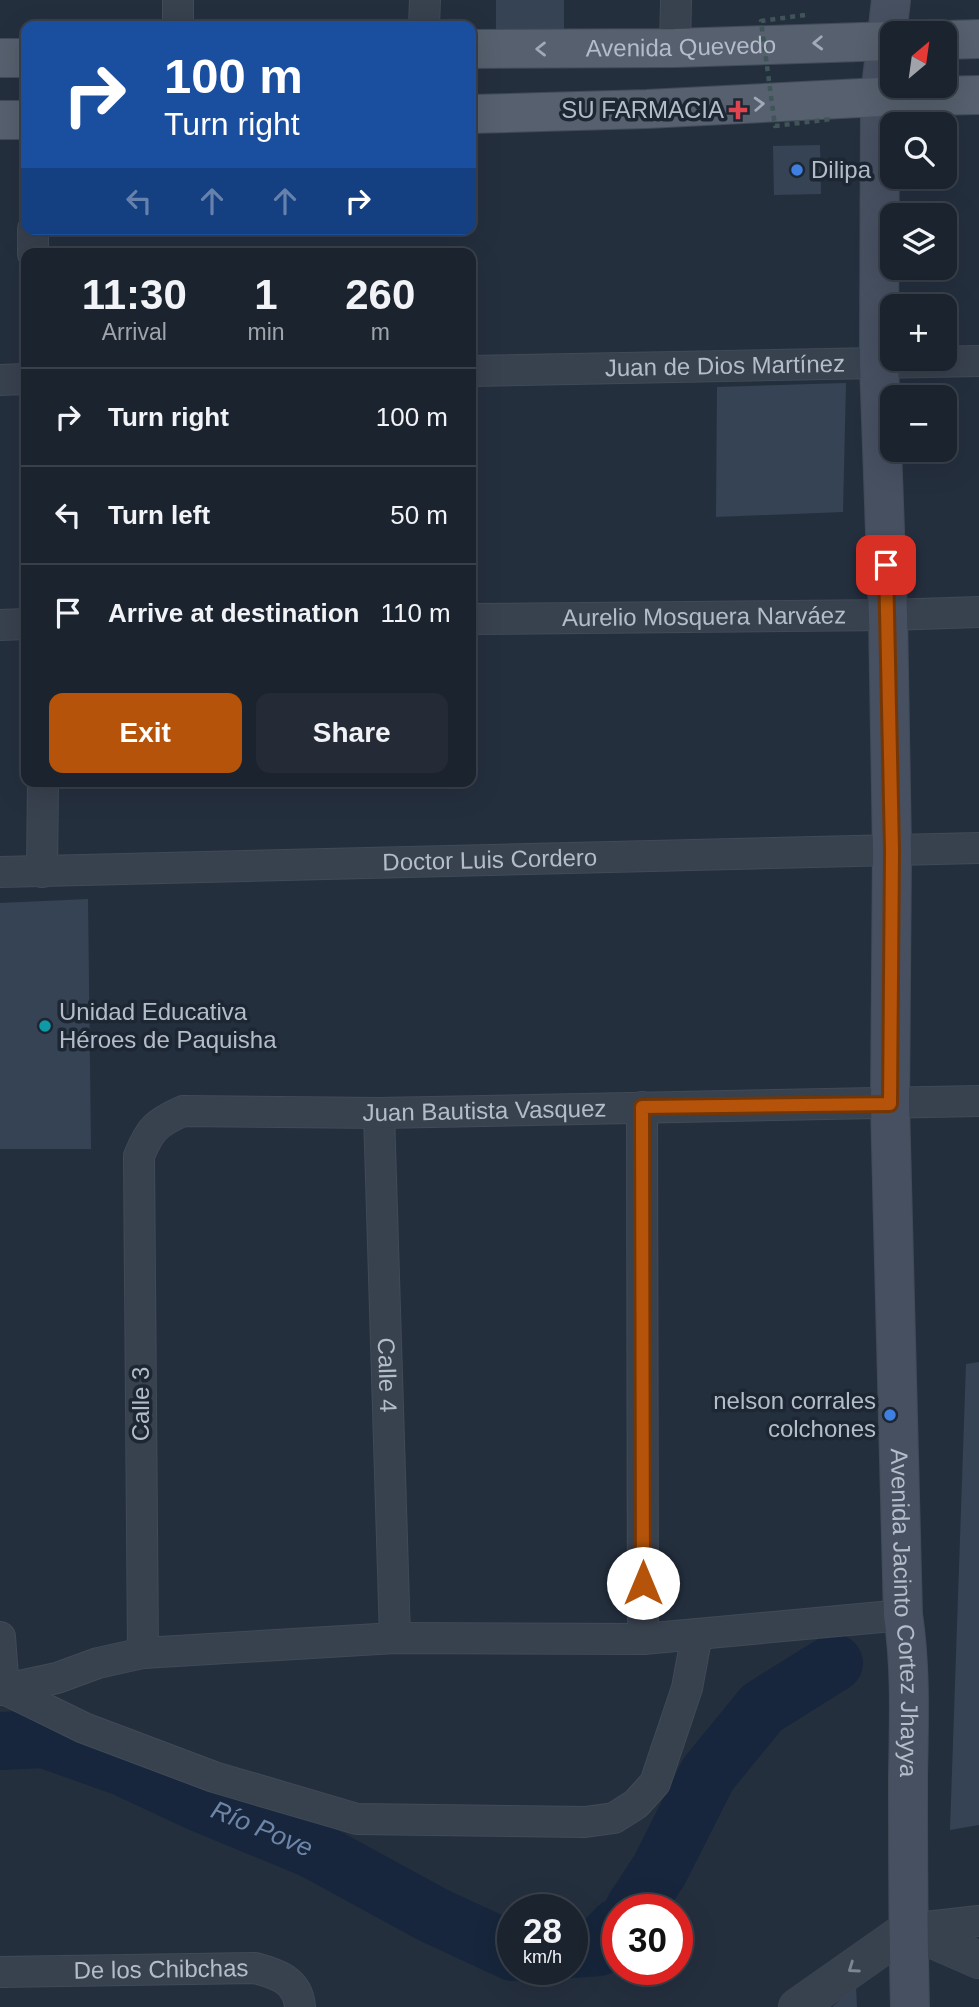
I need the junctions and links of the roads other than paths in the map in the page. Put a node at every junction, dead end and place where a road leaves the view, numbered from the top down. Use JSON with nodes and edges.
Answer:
{"nodes":[{"id":1,"x":178,"y":0,"type":"edge"},
{"id":2,"x":425,"y":0,"type":"edge"},
{"id":3,"x":676,"y":0,"type":"edge"},
{"id":4,"x":891,"y":0,"type":"edge"},
{"id":5,"x":178,"y":21,"type":"edge"},
{"id":6,"x":424,"y":21,"type":"edge"},
{"id":7,"x":890,"y":21,"type":"edge"},
{"id":8,"x":979,"y":39,"type":"edge"},
{"id":9,"x":957,"y":40,"type":"edge"},
{"id":10,"x":880,"y":41,"type":"edge"},
{"id":11,"x":675,"y":48,"type":"junction"},
{"id":12,"x":476,"y":49,"type":"edge"},
{"id":13,"x":0,"y":58,"type":"edge"},
{"id":14,"x":21,"y":58,"type":"edge"},
{"id":15,"x":957,"y":95,"type":"edge"},
{"id":16,"x":979,"y":95,"type":"edge"},
{"id":17,"x":880,"y":97,"type":"joint"},
{"id":18,"x":476,"y":114,"type":"edge"},
{"id":19,"x":21,"y":120,"type":"edge"},
{"id":20,"x":0,"y":121,"type":"edge"},
{"id":21,"x":979,"y":360,"type":"edge"},
{"id":22,"x":879,"y":363,"type":"junction"},
{"id":23,"x":476,"y":371,"type":"edge"},
{"id":24,"x":21,"y":379,"type":"edge"},
{"id":25,"x":0,"y":380,"type":"edge"},
{"id":26,"x":979,"y":612,"type":"edge"},
{"id":27,"x":888,"y":615,"type":"junction"},
{"id":28,"x":476,"y":619,"type":"edge"},
{"id":29,"x":21,"y":624,"type":"edge"},
{"id":30,"x":0,"y":625,"type":"edge"},
{"id":31,"x":43,"y":787,"type":"edge"},
{"id":32,"x":979,"y":848,"type":"edge"},
{"id":33,"x":892,"y":850,"type":"junction"},
{"id":34,"x":0,"y":872,"type":"edge"},
{"id":35,"x":42,"y":872,"type":"junction"},
{"id":36,"x":979,"y":1101,"type":"edge"},
{"id":37,"x":890,"y":1104,"type":"junction"},
{"id":38,"x":642,"y":1107,"type":"junction"},
{"id":39,"x":379,"y":1113,"type":"junction"},
{"id":40,"x":139,"y":1156,"type":"joint"},
{"id":41,"x":905,"y":1626,"type":"junction"},
{"id":42,"x":697,"y":1634,"type":"junction"},
{"id":43,"x":0,"y":1637,"type":"edge"},
{"id":44,"x":395,"y":1638,"type":"junction"},
{"id":45,"x":643,"y":1639,"type":"junction"},
{"id":46,"x":143,"y":1653,"type":"junction"},
{"id":47,"x":2,"y":1689,"type":"edge"},
{"id":48,"x":979,"y":1921,"type":"edge"},
{"id":49,"x":908,"y":1929,"type":"junction"},
{"id":50,"x":979,"y":1960,"type":"edge"},
{"id":51,"x":0,"y":1972,"type":"edge"},
{"id":52,"x":300,"y":2007,"type":"edge"},
{"id":53,"x":797,"y":2007,"type":"edge"},
{"id":54,"x":911,"y":2007,"type":"edge"}],
"edges":[{"from":1,"to":5,"type":"street"},
{"from":2,"to":6,"type":"street"},
{"from":3,"to":11,"type":"street"},
{"from":4,"to":7,"type":"main road","name":"Avenida Jacinto Cortez Jhayya"},
{"from":8,"to":9,"type":"main road"},
{"from":10,"to":11,"type":"main road","name":"Avenida Quevedo","one_way":true},
{"from":11,"to":12,"type":"main road","name":"Avenida Quevedo","one_way":true},
{"from":13,"to":14,"type":"main road"},
{"from":15,"to":16,"type":"main road"},
{"from":18,"to":17,"type":"main road","one_way":true},
{"from":17,"to":22,"type":"main road","name":"Avenida Jacinto Cortez Jhayya"},
{"from":19,"to":20,"type":"main road"},
{"from":21,"to":22,"type":"street","name":"Juan de Dios Martínez"},
{"from":22,"to":23,"type":"street","name":"Juan de Dios Martínez"},
{"from":22,"to":27,"type":"main road","name":"Avenida Jacinto Cortez Jhayya"},
{"from":24,"to":25,"type":"street"},
{"from":26,"to":27,"type":"street","name":"Aurelio Mosquera Narváez"},
{"from":27,"to":28,"type":"street","name":"Aurelio Mosquera Narváez"},
{"from":27,"to":33,"type":"main road","name":"Avenida Jacinto Cortez Jhayya"},
{"from":29,"to":30,"type":"street"},
{"from":31,"to":35,"type":"street"},
{"from":32,"to":33,"type":"street","name":"Doctor Luis Cordero"},
{"from":33,"to":35,"type":"street","name":"Doctor Luis Cordero"},
{"from":33,"to":37,"type":"main road","name":"Avenida Jacinto Cortez Jhayya"},
{"from":34,"to":35,"type":"street","name":"Doctor Luis Cordero"},
{"from":36,"to":37,"type":"street","name":"Juan Bautista Vasquez"},
{"from":37,"to":38,"type":"street","name":"Juan Bautista Vasquez"},
{"from":37,"to":41,"type":"main road","name":"Avenida Jacinto Cortez Jhayya"},
{"from":38,"to":39,"type":"street","name":"Juan Bautista Vasquez"},
{"from":38,"to":45,"type":"street"},
{"from":39,"to":40,"type":"street","name":"Juan Bautista Vasquez"},
{"from":39,"to":44,"type":"street","name":"Calle 4"},
{"from":40,"to":46,"type":"street","name":"Calle 3"},
{"from":41,"to":42,"type":"street"},
{"from":41,"to":49,"type":"main road","name":"Avenida Jacinto Cortez Jhayya"},
{"from":42,"to":45,"type":"street"},
{"from":42,"to":47,"type":"street"},
{"from":43,"to":47,"type":"street"},
{"from":44,"to":45,"type":"street"},
{"from":44,"to":46,"type":"street"},
{"from":46,"to":47,"type":"street"},
{"from":48,"to":49,"type":"street"},
{"from":49,"to":50,"type":"street"},
{"from":49,"to":53,"type":"street","one_way":true},
{"from":49,"to":54,"type":"main road","name":"Avenida Jacinto Cortez Jhayya"},
{"from":51,"to":52,"type":"street","name":"De los Chibchas"}]}
